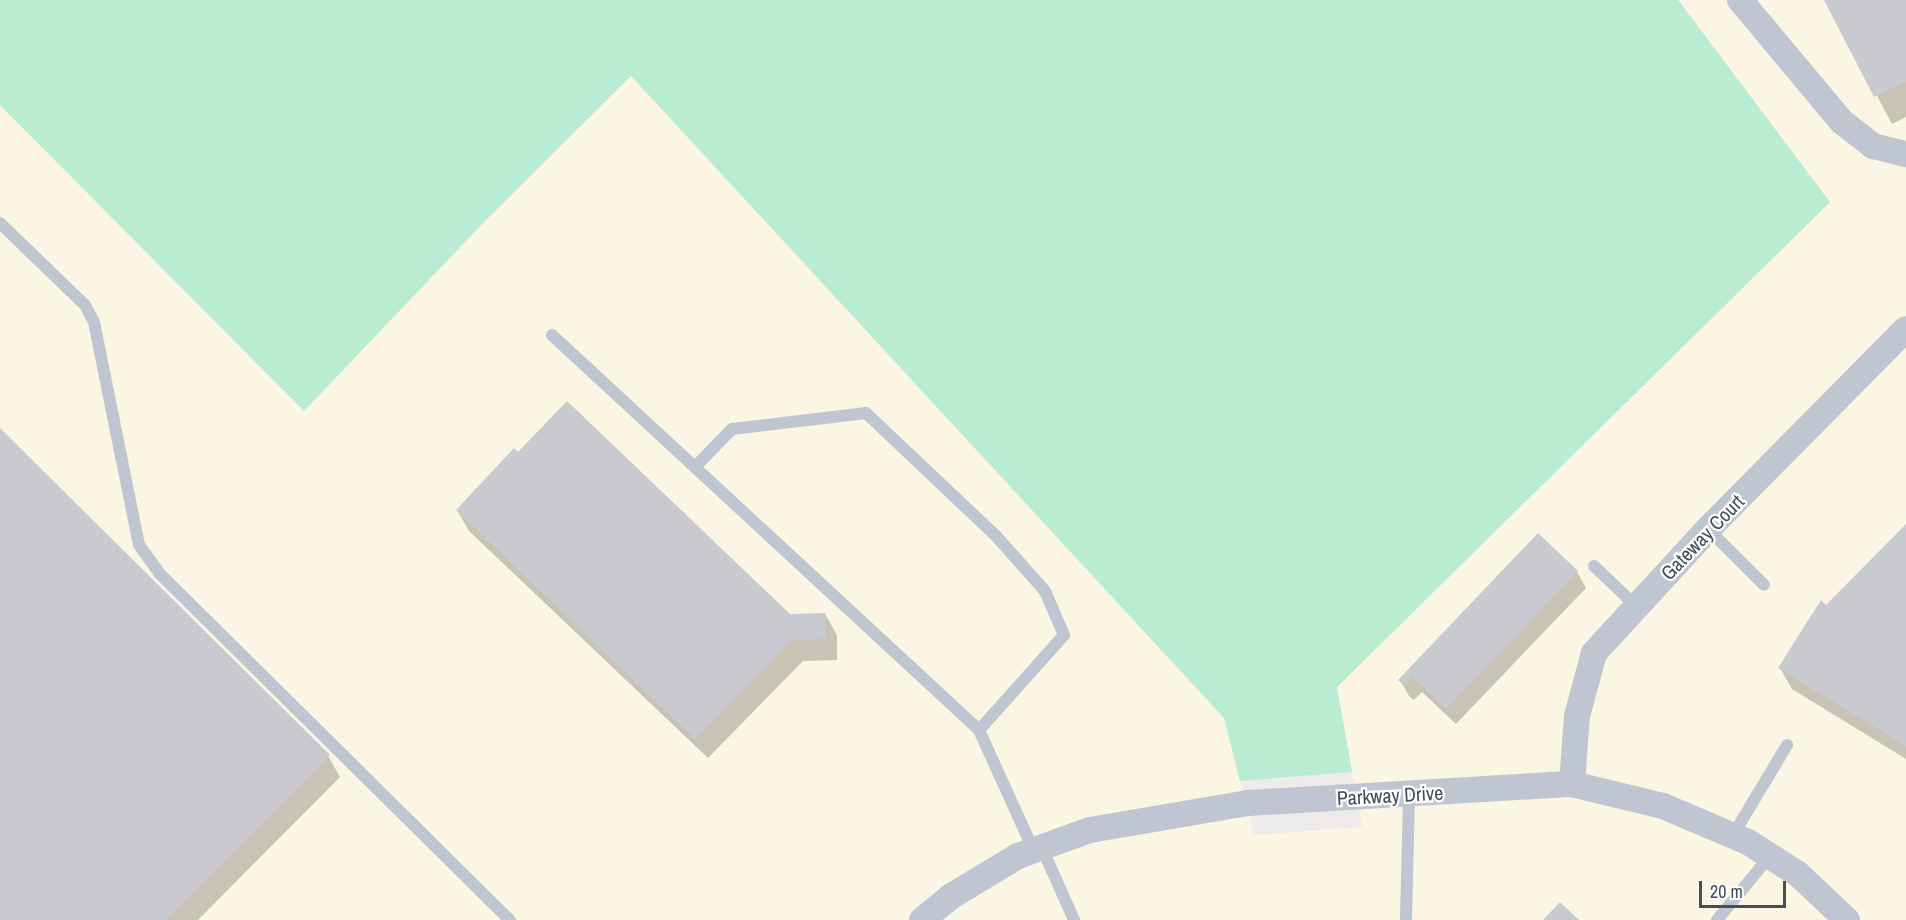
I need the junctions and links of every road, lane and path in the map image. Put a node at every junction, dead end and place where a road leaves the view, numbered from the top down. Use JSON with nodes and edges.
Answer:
{"nodes":[{"id":1,"x":1740,"y":0,"type":"edge"},
{"id":2,"x":1906,"y":154,"type":"edge"},
{"id":3,"x":0,"y":223,"type":"edge"},
{"id":4,"x":1906,"y":329,"type":"edge"},
{"id":5,"x":552,"y":335,"type":"dead end"},
{"id":6,"x":695,"y":467,"type":"junction"},
{"id":7,"x":1708,"y":529,"type":"junction"},
{"id":8,"x":1594,"y":566,"type":"dead end"},
{"id":9,"x":1764,"y":585,"type":"dead end"},
{"id":10,"x":1636,"y":606,"type":"junction"},
{"id":11,"x":979,"y":730,"type":"junction"},
{"id":12,"x":1787,"y":745,"type":"dead end"},
{"id":13,"x":1572,"y":784,"type":"junction"},
{"id":14,"x":1409,"y":795,"type":"junction"},
{"id":15,"x":1733,"y":835,"type":"junction"},
{"id":16,"x":1038,"y":849,"type":"junction"},
{"id":17,"x":1770,"y":856,"type":"junction"},
{"id":18,"x":926,"y":919,"type":"edge"},
{"id":19,"x":510,"y":920,"type":"edge"},
{"id":20,"x":1074,"y":920,"type":"edge"},
{"id":21,"x":1406,"y":920,"type":"edge"},
{"id":22,"x":1717,"y":920,"type":"edge"},
{"id":23,"x":1847,"y":920,"type":"edge"}],
"edges":[{"from":1,"to":2,"type":"street"},
{"from":3,"to":19,"type":"lane"},
{"from":4,"to":7,"type":"street","name":"Gateway Court"},
{"from":5,"to":6,"type":"lane"},
{"from":6,"to":11,"type":"lane"},
{"from":6,"to":11,"type":"lane"},
{"from":7,"to":9,"type":"lane"},
{"from":7,"to":10,"type":"street","name":"Gateway Court"},
{"from":8,"to":10,"type":"lane"},
{"from":10,"to":13,"type":"street","name":"Gateway Court"},
{"from":11,"to":16,"type":"lane"},
{"from":12,"to":15,"type":"lane"},
{"from":13,"to":14,"type":"street","name":"Parkway Drive"},
{"from":13,"to":15,"type":"street","name":"Parkway Drive"},
{"from":14,"to":16,"type":"street","name":"Parkway Drive"},
{"from":14,"to":21,"type":"lane"},
{"from":15,"to":17,"type":"street","name":"Parkway Drive"},
{"from":16,"to":18,"type":"street","name":"Parkway Drive"},
{"from":16,"to":20,"type":"lane"},
{"from":17,"to":22,"type":"lane"},
{"from":17,"to":23,"type":"street","name":"Parkway Drive"}]}
